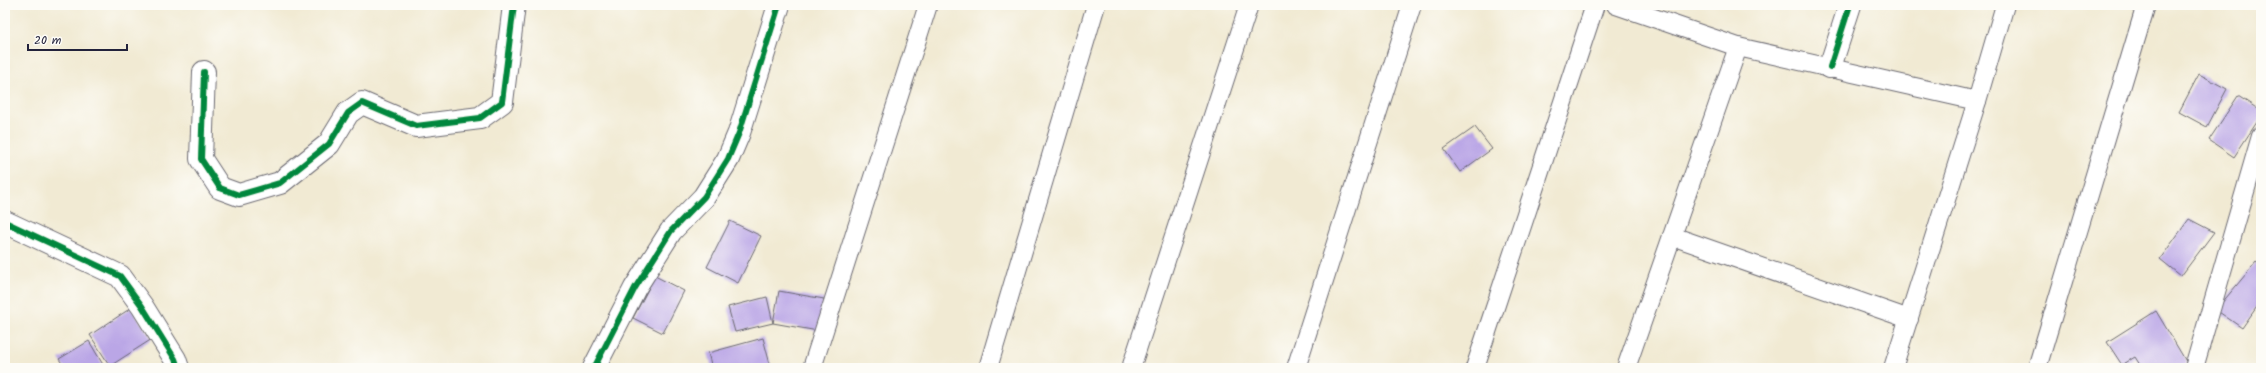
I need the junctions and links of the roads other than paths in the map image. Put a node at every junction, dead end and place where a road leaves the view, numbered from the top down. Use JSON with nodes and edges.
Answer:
{"nodes":[{"id":1,"x":514,"y":5,"type":"edge"},
{"id":2,"x":779,"y":5,"type":"edge"},
{"id":3,"x":928,"y":5,"type":"edge"},
{"id":4,"x":1096,"y":5,"type":"edge"},
{"id":5,"x":1249,"y":5,"type":"edge"},
{"id":6,"x":1412,"y":5,"type":"edge"},
{"id":7,"x":1595,"y":5,"type":"edge"},
{"id":8,"x":1616,"y":5,"type":"edge"},
{"id":9,"x":1850,"y":5,"type":"edge"},
{"id":10,"x":2005,"y":5,"type":"edge"},
{"id":11,"x":2146,"y":5,"type":"edge"},
{"id":12,"x":1738,"y":47,"type":"junction"},
{"id":13,"x":1830,"y":67,"type":"junction"},
{"id":14,"x":204,"y":72,"type":"dead end"},
{"id":15,"x":1977,"y":101,"type":"junction"},
{"id":16,"x":2261,"y":136,"type":"edge"},
{"id":17,"x":5,"y":222,"type":"edge"},
{"id":18,"x":1672,"y":236,"type":"junction"},
{"id":19,"x":1909,"y":319,"type":"junction"},
{"id":20,"x":178,"y":368,"type":"edge"},
{"id":21,"x":594,"y":368,"type":"edge"},
{"id":22,"x":812,"y":368,"type":"edge"},
{"id":23,"x":988,"y":368,"type":"edge"},
{"id":24,"x":1131,"y":368,"type":"edge"},
{"id":25,"x":1296,"y":368,"type":"edge"},
{"id":26,"x":1475,"y":368,"type":"edge"},
{"id":27,"x":1626,"y":368,"type":"edge"},
{"id":28,"x":1893,"y":368,"type":"edge"},
{"id":29,"x":2037,"y":368,"type":"edge"},
{"id":30,"x":2194,"y":368,"type":"edge"}],
"edges":[{"from":1,"to":14,"type":"street"},
{"from":2,"to":21,"type":"street"},
{"from":3,"to":22,"type":"lane"},
{"from":4,"to":23,"type":"lane"},
{"from":5,"to":24,"type":"lane"},
{"from":6,"to":25,"type":"lane"},
{"from":7,"to":26,"type":"lane"},
{"from":8,"to":12,"type":"lane"},
{"from":9,"to":13,"type":"street"},
{"from":10,"to":15,"type":"lane"},
{"from":11,"to":29,"type":"lane"},
{"from":12,"to":13,"type":"lane"},
{"from":12,"to":18,"type":"lane"},
{"from":13,"to":15,"type":"lane"},
{"from":15,"to":19,"type":"lane"},
{"from":16,"to":30,"type":"lane"},
{"from":17,"to":20,"type":"street"},
{"from":18,"to":19,"type":"lane"},
{"from":18,"to":27,"type":"lane"},
{"from":19,"to":28,"type":"lane"}]}
